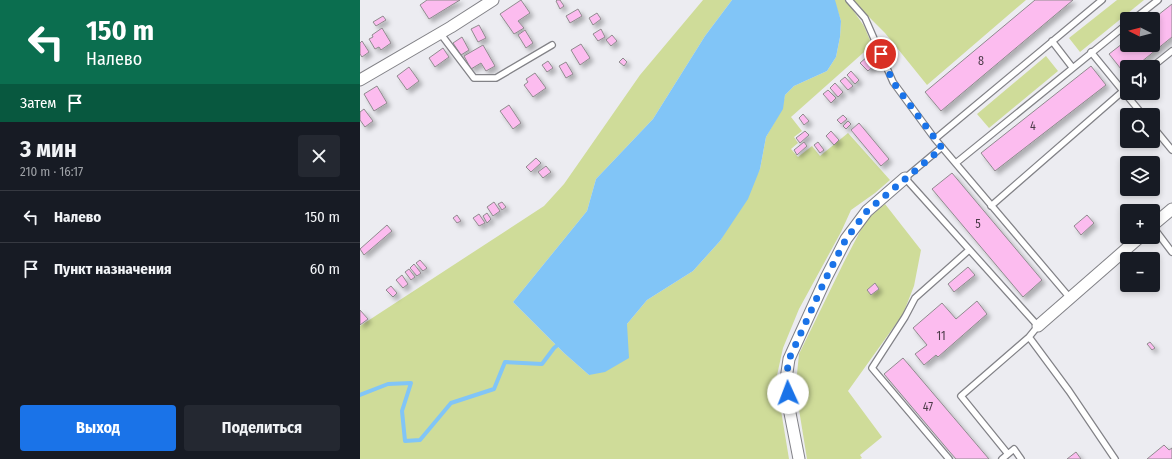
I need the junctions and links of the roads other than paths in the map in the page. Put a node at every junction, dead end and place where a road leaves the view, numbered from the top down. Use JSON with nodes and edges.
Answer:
{"nodes":[{"id":1,"x":494,"y":0,"type":"edge"},
{"id":2,"x":849,"y":0,"type":"edge"},
{"id":3,"x":1102,"y":0,"type":"edge"},
{"id":4,"x":1158,"y":0,"type":"edge"},
{"id":5,"x":1143,"y":12,"type":"edge"},
{"id":6,"x":1120,"y":29,"type":"edge"},
{"id":7,"x":440,"y":33,"type":"junction"},
{"id":8,"x":1052,"y":41,"type":"junction"},
{"id":9,"x":552,"y":44,"type":"dead end"},
{"id":10,"x":1172,"y":51,"type":"edge"},
{"id":11,"x":1091,"y":52,"type":"junction"},
{"id":12,"x":1160,"y":61,"type":"edge"},
{"id":13,"x":1072,"y":67,"type":"junction"},
{"id":14,"x":360,"y":80,"type":"edge"},
{"id":15,"x":1120,"y":84,"type":"edge"},
{"id":16,"x":1120,"y":93,"type":"edge"},
{"id":17,"x":1160,"y":135,"type":"edge"},
{"id":18,"x":935,"y":139,"type":"junction"},
{"id":19,"x":942,"y":148,"type":"junction"},
{"id":20,"x":1172,"y":150,"type":"edge"},
{"id":21,"x":956,"y":163,"type":"junction"},
{"id":22,"x":905,"y":178,"type":"junction"},
{"id":23,"x":991,"y":206,"type":"junction"},
{"id":24,"x":1172,"y":209,"type":"edge"},
{"id":25,"x":1160,"y":220,"type":"edge"},
{"id":26,"x":1160,"y":236,"type":"edge"},
{"id":27,"x":1132,"y":244,"type":"edge"},
{"id":28,"x":968,"y":250,"type":"junction"},
{"id":29,"x":1172,"y":252,"type":"edge"},
{"id":30,"x":1070,"y":298,"type":"junction"},
{"id":31,"x":1038,"y":326,"type":"junction"},
{"id":32,"x":1029,"y":338,"type":"junction"},
{"id":33,"x":1008,"y":454,"type":"junction"},
{"id":34,"x":798,"y":459,"type":"edge"},
{"id":35,"x":949,"y":459,"type":"edge"},
{"id":36,"x":1002,"y":459,"type":"edge"},
{"id":37,"x":1021,"y":459,"type":"edge"},
{"id":38,"x":1115,"y":459,"type":"edge"}],
"edges":[{"from":1,"to":7,"type":"street"},
{"from":2,"to":18,"type":"lane"},
{"from":3,"to":8,"type":"lane"},
{"from":4,"to":5,"type":"lane"},
{"from":6,"to":11,"type":"lane"},
{"from":7,"to":9,"type":"lane"},
{"from":7,"to":14,"type":"street"},
{"from":8,"to":13,"type":"lane"},
{"from":8,"to":18,"type":"lane"},
{"from":10,"to":12,"type":"lane"},
{"from":11,"to":13,"type":"lane"},
{"from":11,"to":15,"type":"lane"},
{"from":13,"to":21,"type":"lane"},
{"from":16,"to":23,"type":"lane"},
{"from":17,"to":20,"type":"lane"},
{"from":18,"to":19,"type":"lane"},
{"from":19,"to":21,"type":"lane"},
{"from":19,"to":22,"type":"lane"},
{"from":21,"to":23,"type":"lane"},
{"from":22,"to":28,"type":"lane"},
{"from":22,"to":34,"type":"street"},
{"from":23,"to":30,"type":"lane"},
{"from":24,"to":25,"type":"street"},
{"from":26,"to":29,"type":"lane"},
{"from":27,"to":30,"type":"street"},
{"from":28,"to":31,"type":"lane"},
{"from":28,"to":35,"type":"lane"},
{"from":30,"to":31,"type":"street"},
{"from":31,"to":32,"type":"lane"},
{"from":32,"to":33,"type":"lane"},
{"from":32,"to":38,"type":"lane"},
{"from":33,"to":36,"type":"lane"},
{"from":33,"to":37,"type":"lane"}]}
